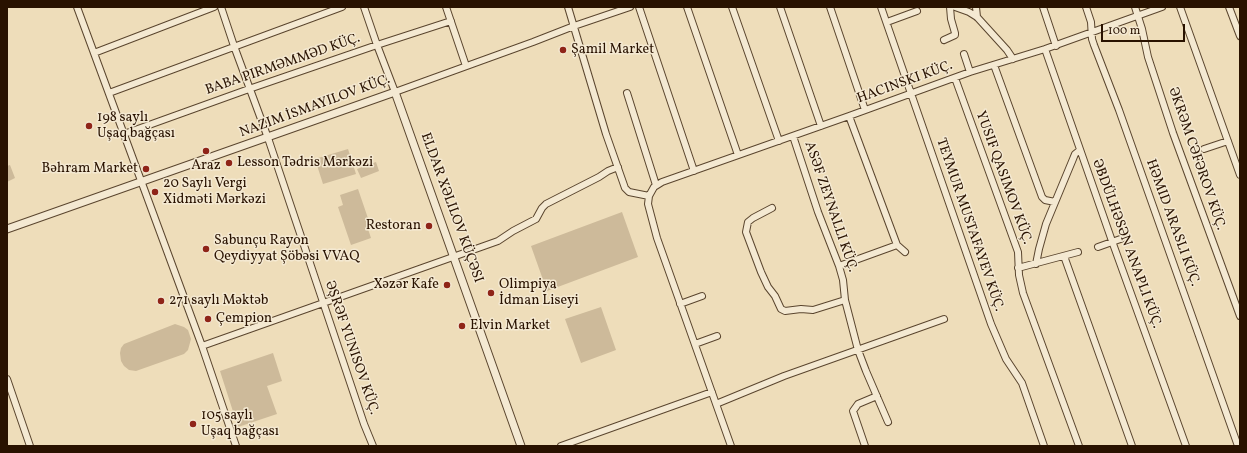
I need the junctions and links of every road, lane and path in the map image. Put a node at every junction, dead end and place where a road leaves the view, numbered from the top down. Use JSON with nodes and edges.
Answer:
{"nodes":[{"id":1,"x":77,"y":7,"type":"edge"},
{"id":2,"x":214,"y":7,"type":"edge"},
{"id":3,"x":221,"y":7,"type":"edge"},
{"id":4,"x":342,"y":7,"type":"edge"},
{"id":5,"x":364,"y":7,"type":"edge"},
{"id":6,"x":446,"y":7,"type":"edge"},
{"id":7,"x":568,"y":7,"type":"edge"},
{"id":8,"x":630,"y":7,"type":"edge"},
{"id":9,"x":639,"y":7,"type":"edge"},
{"id":10,"x":687,"y":7,"type":"edge"},
{"id":11,"x":732,"y":7,"type":"edge"},
{"id":12,"x":780,"y":7,"type":"edge"},
{"id":13,"x":830,"y":7,"type":"edge"},
{"id":14,"x":881,"y":7,"type":"edge"},
{"id":15,"x":950,"y":7,"type":"edge"},
{"id":16,"x":955,"y":7,"type":"edge"},
{"id":17,"x":976,"y":7,"type":"edge"},
{"id":18,"x":1043,"y":7,"type":"edge"},
{"id":19,"x":1086,"y":7,"type":"edge"},
{"id":20,"x":1135,"y":7,"type":"edge"},
{"id":21,"x":1162,"y":7,"type":"edge"},
{"id":22,"x":1180,"y":7,"type":"edge"},
{"id":23,"x":1230,"y":7,"type":"edge"},
{"id":24,"x":917,"y":11,"type":"dead end"},
{"id":25,"x":1138,"y":15,"type":"junction"},
{"id":26,"x":976,"y":17,"type":"junction"},
{"id":27,"x":451,"y":21,"type":"junction"},
{"id":28,"x":887,"y":22,"type":"junction"},
{"id":29,"x":574,"y":26,"type":"junction"},
{"id":30,"x":1092,"y":33,"type":"junction"},
{"id":31,"x":1240,"y":36,"type":"edge"},
{"id":32,"x":944,"y":40,"type":"dead end"},
{"id":33,"x":377,"y":45,"type":"junction"},
{"id":34,"x":234,"y":46,"type":"junction"},
{"id":35,"x":1056,"y":46,"type":"junction"},
{"id":36,"x":1045,"y":49,"type":"junction"},
{"id":37,"x":94,"y":52,"type":"junction"},
{"id":38,"x":964,"y":54,"type":"dead end"},
{"id":39,"x":1013,"y":59,"type":"junction"},
{"id":40,"x":994,"y":65,"type":"junction"},
{"id":41,"x":466,"y":66,"type":"junction"},
{"id":42,"x":970,"y":72,"type":"junction"},
{"id":43,"x":955,"y":78,"type":"junction"},
{"id":44,"x":250,"y":89,"type":"junction"},
{"id":45,"x":395,"y":92,"type":"junction"},
{"id":46,"x":109,"y":93,"type":"junction"},
{"id":47,"x":627,"y":93,"type":"dead end"},
{"id":48,"x":912,"y":94,"type":"junction"},
{"id":49,"x":865,"y":110,"type":"junction"},
{"id":50,"x":849,"y":116,"type":"junction"},
{"id":51,"x":821,"y":126,"type":"junction"},
{"id":52,"x":124,"y":134,"type":"junction"},
{"id":53,"x":793,"y":136,"type":"junction"},
{"id":54,"x":268,"y":138,"type":"junction"},
{"id":55,"x":779,"y":141,"type":"junction"},
{"id":56,"x":1228,"y":141,"type":"junction"},
{"id":57,"x":1204,"y":149,"type":"dead end"},
{"id":58,"x":1080,"y":150,"type":"junction"},
{"id":59,"x":738,"y":155,"type":"junction"},
{"id":60,"x":618,"y":167,"type":"junction"},
{"id":61,"x":694,"y":171,"type":"junction"},
{"id":62,"x":1240,"y":174,"type":"edge"},
{"id":63,"x":140,"y":181,"type":"junction"},
{"id":64,"x":656,"y":185,"type":"junction"},
{"id":65,"x":649,"y":196,"type":"junction"},
{"id":66,"x":1055,"y":202,"type":"junction"},
{"id":67,"x":772,"y":208,"type":"dead end"},
{"id":68,"x":7,"y":229,"type":"edge"},
{"id":69,"x":1126,"y":237,"type":"dead end"},
{"id":70,"x":1112,"y":241,"type":"junction"},
{"id":71,"x":897,"y":244,"type":"junction"},
{"id":72,"x":1098,"y":247,"type":"dead end"},
{"id":73,"x":905,"y":252,"type":"dead end"},
{"id":74,"x":1078,"y":252,"type":"dead end"},
{"id":75,"x":454,"y":256,"type":"junction"},
{"id":76,"x":1064,"y":256,"type":"junction"},
{"id":77,"x":1036,"y":264,"type":"junction"},
{"id":78,"x":839,"y":266,"type":"junction"},
{"id":79,"x":1018,"y":268,"type":"junction"},
{"id":80,"x":702,"y":296,"type":"dead end"},
{"id":81,"x":845,"y":300,"type":"junction"},
{"id":82,"x":323,"y":303,"type":"junction"},
{"id":83,"x":680,"y":304,"type":"junction"},
{"id":84,"x":1240,"y":316,"type":"edge"},
{"id":85,"x":944,"y":319,"type":"dead end"},
{"id":86,"x":717,"y":336,"type":"dead end"},
{"id":87,"x":695,"y":344,"type":"junction"},
{"id":88,"x":202,"y":346,"type":"junction"},
{"id":89,"x":858,"y":350,"type":"junction"},
{"id":90,"x":7,"y":380,"type":"edge"},
{"id":91,"x":712,"y":392,"type":"junction"},
{"id":92,"x":877,"y":396,"type":"junction"},
{"id":93,"x":716,"y":404,"type":"junction"},
{"id":94,"x":888,"y":422,"type":"dead end"},
{"id":95,"x":30,"y":446,"type":"edge"},
{"id":96,"x":236,"y":446,"type":"edge"},
{"id":97,"x":373,"y":446,"type":"edge"},
{"id":98,"x":521,"y":446,"type":"edge"},
{"id":99,"x":561,"y":446,"type":"edge"},
{"id":100,"x":731,"y":446,"type":"edge"},
{"id":101,"x":865,"y":446,"type":"edge"},
{"id":102,"x":1044,"y":446,"type":"edge"},
{"id":103,"x":1079,"y":446,"type":"edge"},
{"id":104,"x":1132,"y":446,"type":"edge"},
{"id":105,"x":1186,"y":446,"type":"edge"},
{"id":106,"x":1238,"y":446,"type":"edge"}],
"edges":[{"from":1,"to":37,"type":"street"},
{"from":2,"to":37,"type":"street"},
{"from":3,"to":34,"type":"street","name":"ƏŞRƏF YUNISOV KÜÇ."},
{"from":4,"to":34,"type":"street"},
{"from":5,"to":33,"type":"street"},
{"from":6,"to":27,"type":"street"},
{"from":7,"to":29,"type":"street"},
{"from":8,"to":29,"type":"street"},
{"from":9,"to":61,"type":"street"},
{"from":10,"to":59,"type":"street"},
{"from":11,"to":55,"type":"street"},
{"from":12,"to":51,"type":"street"},
{"from":13,"to":49,"type":"street"},
{"from":14,"to":28,"type":"street","name":"TEYMUR MUSTAFAYEV KÜÇ."},
{"from":15,"to":32,"type":"street"},
{"from":16,"to":26,"type":"street"},
{"from":17,"to":26,"type":"street"},
{"from":18,"to":35,"type":"street"},
{"from":19,"to":30,"type":"street"},
{"from":20,"to":25,"type":"street","name":"ƏKRƏM CƏFƏROV KÜÇ."},
{"from":21,"to":25,"type":"street"},
{"from":22,"to":56,"type":"street"},
{"from":23,"to":31,"type":"street"},
{"from":24,"to":28,"type":"street"},
{"from":25,"to":30,"type":"street"},
{"from":25,"to":84,"type":"street","name":"ƏKRƏM CƏFƏROV KÜÇ."},
{"from":26,"to":39,"type":"street"},
{"from":27,"to":33,"type":"street","name":"BABA PIRMƏMMƏD KÜÇ."},
{"from":27,"to":41,"type":"street"},
{"from":28,"to":48,"type":"street","name":"TEYMUR MUSTAFAYEV KÜÇ."},
{"from":29,"to":41,"type":"street"},
{"from":29,"to":60,"type":"street"},
{"from":30,"to":35,"type":"street"},
{"from":30,"to":106,"type":"street"},
{"from":33,"to":44,"type":"street","name":"BABA PIRMƏMMƏD KÜÇ."},
{"from":33,"to":45,"type":"street"},
{"from":34,"to":44,"type":"street","name":"ƏŞRƏF YUNISOV KÜÇ."},
{"from":34,"to":46,"type":"street"},
{"from":35,"to":36,"type":"street"},
{"from":36,"to":39,"type":"street"},
{"from":36,"to":58,"type":"street"},
{"from":37,"to":46,"type":"street"},
{"from":38,"to":42,"type":"street"},
{"from":39,"to":40,"type":"street"},
{"from":40,"to":42,"type":"street"},
{"from":40,"to":66,"type":"street"},
{"from":41,"to":45,"type":"street"},
{"from":42,"to":43,"type":"street"},
{"from":43,"to":48,"type":"street"},
{"from":43,"to":79,"type":"street"},
{"from":44,"to":52,"type":"street","name":"BABA PIRMƏMMƏD KÜÇ."},
{"from":44,"to":54,"type":"street","name":"ƏŞRƏF YUNISOV KÜÇ."},
{"from":45,"to":54,"type":"street"},
{"from":45,"to":75,"type":"street","name":"ELDAR XƏLILOV KÜÇƏSI"},
{"from":46,"to":52,"type":"street"},
{"from":47,"to":64,"type":"street"},
{"from":48,"to":49,"type":"street"},
{"from":48,"to":102,"type":"street","name":"TEYMUR MUSTAFAYEV KÜÇ."},
{"from":49,"to":50,"type":"street"},
{"from":50,"to":51,"type":"street"},
{"from":50,"to":71,"type":"street"},
{"from":51,"to":53,"type":"street"},
{"from":52,"to":63,"type":"street"},
{"from":53,"to":55,"type":"street"},
{"from":53,"to":78,"type":"street"},
{"from":54,"to":63,"type":"street"},
{"from":54,"to":82,"type":"street","name":"ƏŞRƏF YUNISOV KÜÇ."},
{"from":55,"to":59,"type":"street"},
{"from":56,"to":57,"type":"street"},
{"from":56,"to":62,"type":"street"},
{"from":58,"to":66,"type":"street"},
{"from":58,"to":70,"type":"street"},
{"from":59,"to":61,"type":"street"},
{"from":60,"to":65,"type":"street"},
{"from":60,"to":75,"type":"street"},
{"from":61,"to":64,"type":"street"},
{"from":63,"to":68,"type":"street"},
{"from":63,"to":88,"type":"street"},
{"from":64,"to":65,"type":"street"},
{"from":65,"to":83,"type":"street"},
{"from":66,"to":77,"type":"street"},
{"from":67,"to":81,"type":"street"},
{"from":69,"to":70,"type":"street"},
{"from":70,"to":72,"type":"street"},
{"from":70,"to":105,"type":"street"},
{"from":71,"to":73,"type":"street"},
{"from":71,"to":78,"type":"street"},
{"from":74,"to":76,"type":"street"},
{"from":75,"to":82,"type":"street"},
{"from":75,"to":98,"type":"street","name":"ELDAR XƏLILOV KÜÇƏSI"},
{"from":76,"to":77,"type":"street"},
{"from":76,"to":104,"type":"street"},
{"from":77,"to":79,"type":"street"},
{"from":78,"to":81,"type":"street"},
{"from":79,"to":103,"type":"street"},
{"from":80,"to":83,"type":"street"},
{"from":81,"to":89,"type":"street"},
{"from":82,"to":88,"type":"street"},
{"from":82,"to":97,"type":"street","name":"ƏŞRƏF YUNISOV KÜÇ."},
{"from":83,"to":87,"type":"street"},
{"from":85,"to":89,"type":"street"},
{"from":86,"to":87,"type":"street"},
{"from":87,"to":91,"type":"street"},
{"from":88,"to":96,"type":"street"},
{"from":89,"to":92,"type":"street"},
{"from":89,"to":93,"type":"street"},
{"from":90,"to":95,"type":"street"},
{"from":91,"to":93,"type":"street"},
{"from":91,"to":99,"type":"street"},
{"from":92,"to":94,"type":"street"},
{"from":92,"to":101,"type":"street"},
{"from":93,"to":100,"type":"street"}]}
